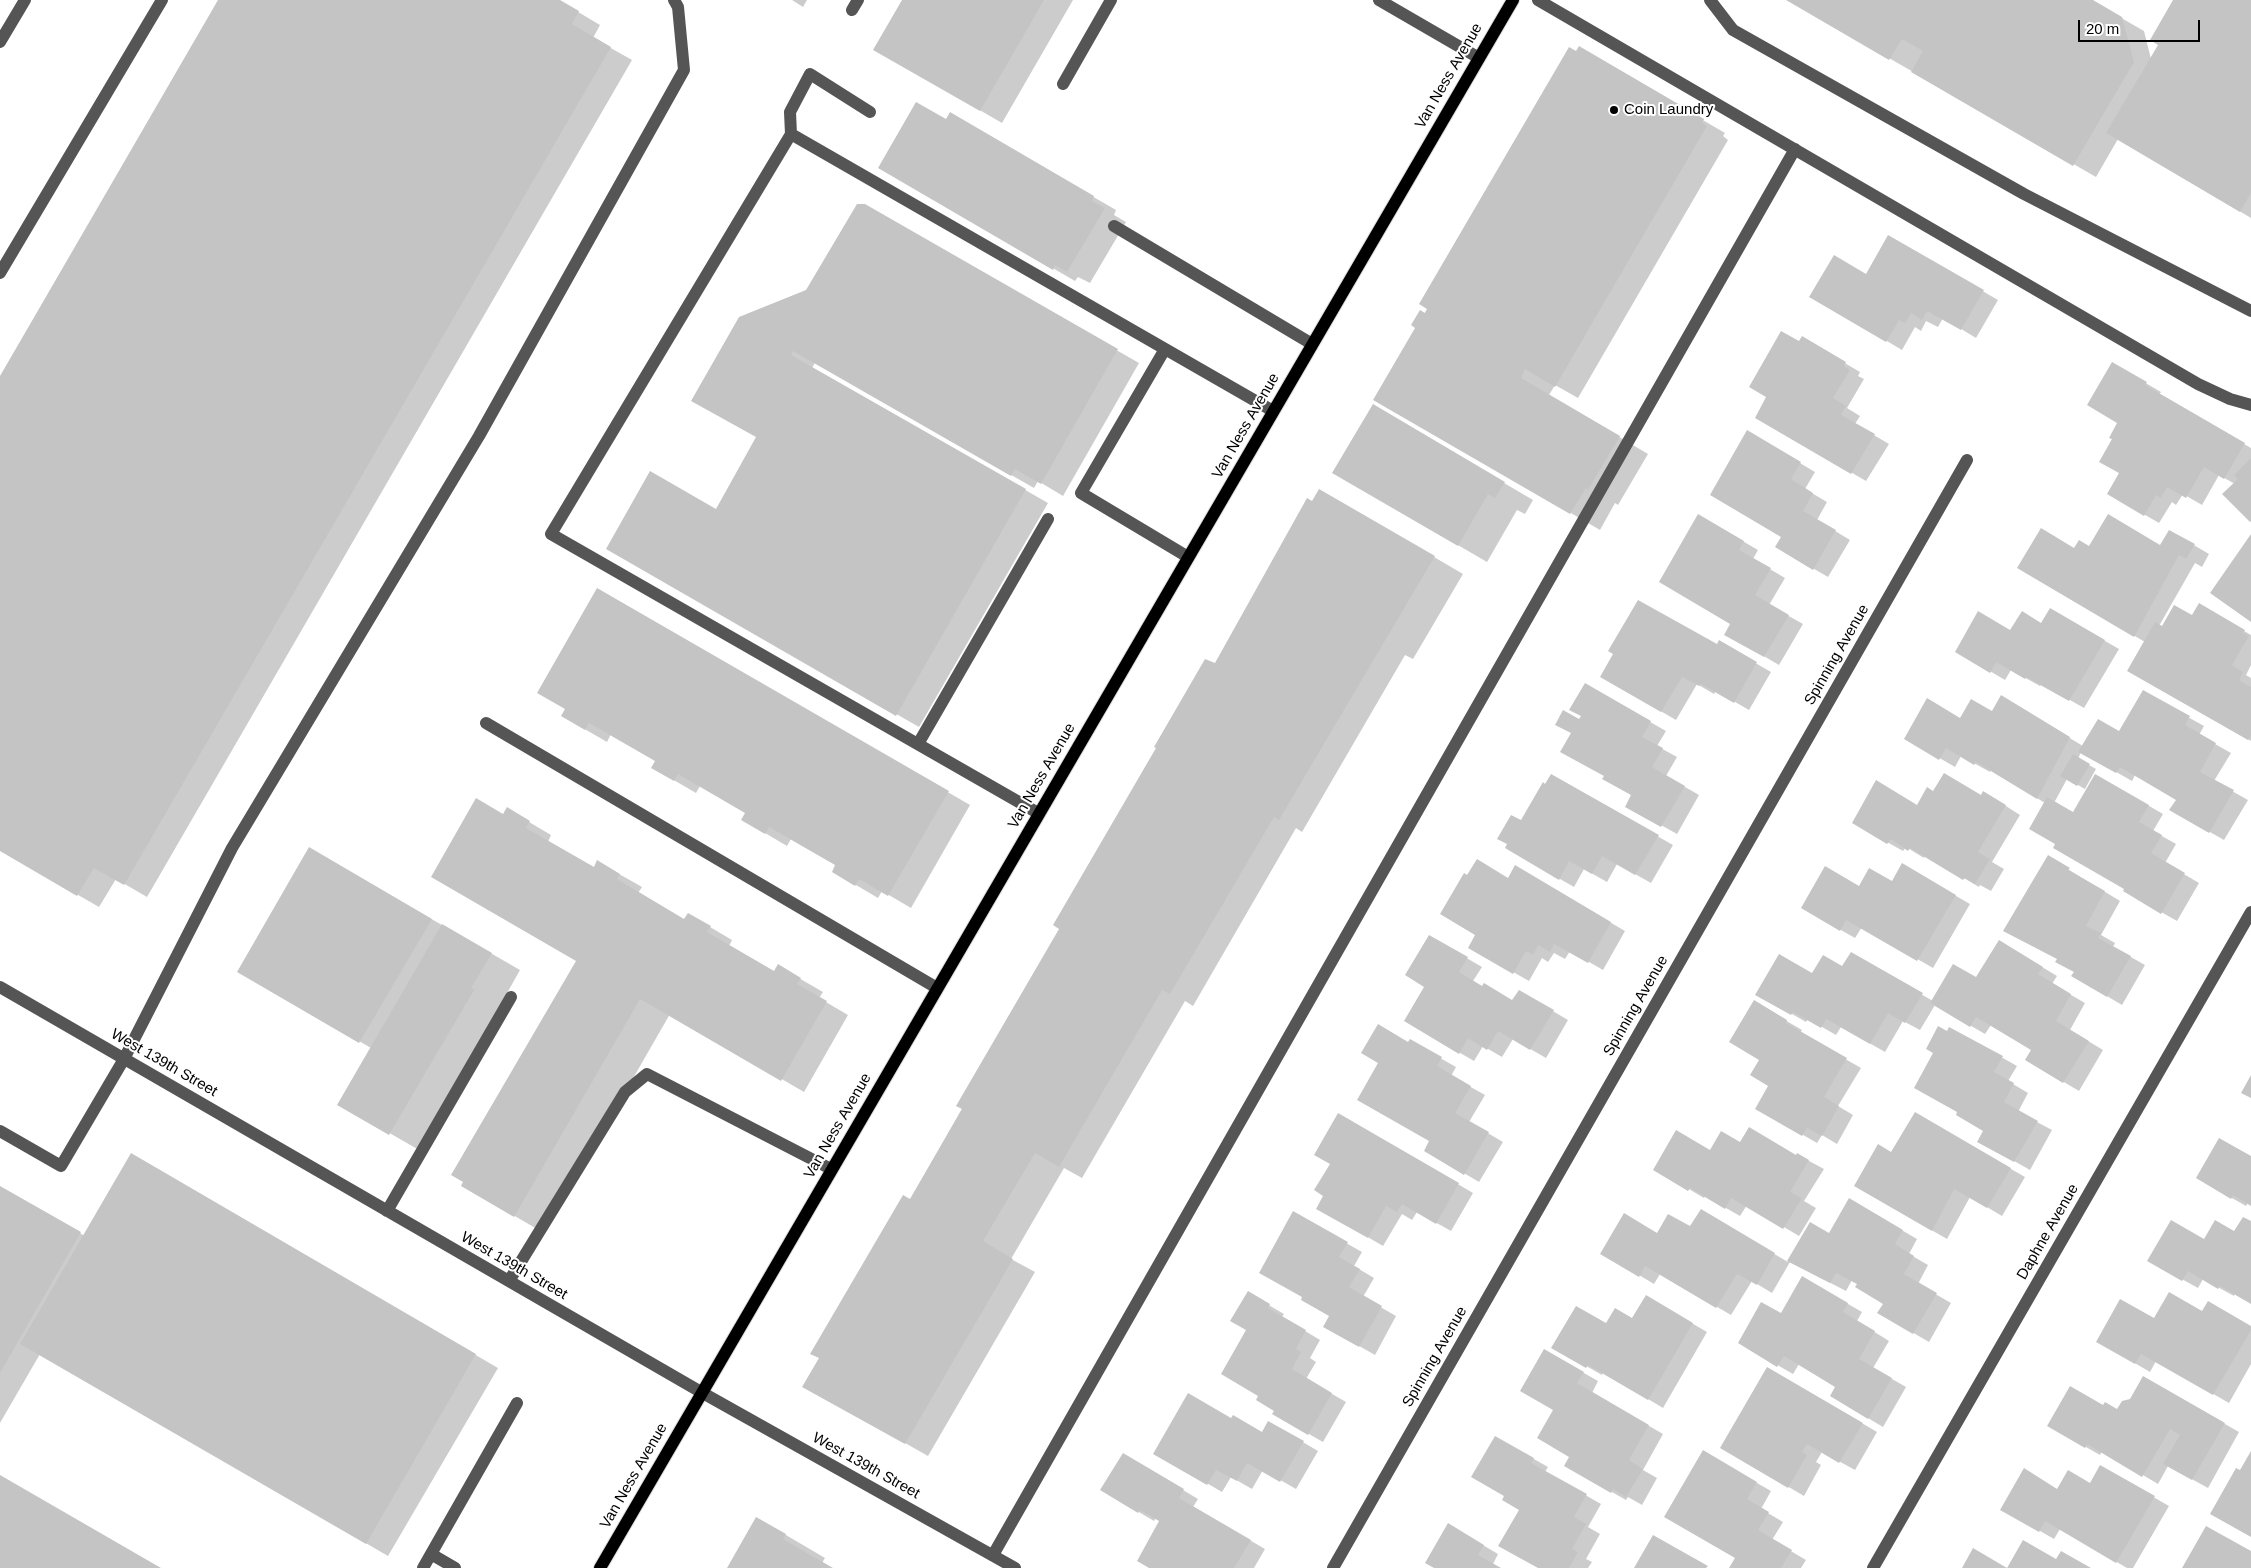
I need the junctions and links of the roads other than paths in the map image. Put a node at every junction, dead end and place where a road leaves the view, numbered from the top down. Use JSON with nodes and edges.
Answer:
{"nodes":[{"id":1,"x":25,"y":0,"type":"edge"},
{"id":2,"x":162,"y":0,"type":"edge"},
{"id":3,"x":674,"y":0,"type":"edge"},
{"id":4,"x":1111,"y":0,"type":"edge"},
{"id":5,"x":1379,"y":0,"type":"edge"},
{"id":6,"x":1513,"y":0,"type":"edge"},
{"id":7,"x":1538,"y":0,"type":"edge"},
{"id":8,"x":1710,"y":0,"type":"edge"},
{"id":9,"x":0,"y":42,"type":"edge"},
{"id":10,"x":1478,"y":58,"type":"junction"},
{"id":11,"x":1063,"y":84,"type":"dead end"},
{"id":12,"x":870,"y":112,"type":"dead end"},
{"id":13,"x":791,"y":134,"type":"junction"},
{"id":14,"x":1795,"y":149,"type":"junction"},
{"id":15,"x":1114,"y":226,"type":"dead end"},
{"id":16,"x":0,"y":272,"type":"edge"},
{"id":17,"x":2251,"y":311,"type":"edge"},
{"id":18,"x":1312,"y":344,"type":"junction"},
{"id":19,"x":1165,"y":349,"type":"junction"},
{"id":20,"x":2251,"y":405,"type":"edge"},
{"id":21,"x":1273,"y":411,"type":"junction"},
{"id":22,"x":1967,"y":460,"type":"dead end"},
{"id":23,"x":1048,"y":519,"type":"dead end"},
{"id":24,"x":1188,"y":557,"type":"junction"},
{"id":25,"x":486,"y":723,"type":"dead end"},
{"id":26,"x":918,"y":744,"type":"junction"},
{"id":27,"x":1038,"y":814,"type":"junction"},
{"id":28,"x":2251,"y":912,"type":"edge"},
{"id":29,"x":0,"y":987,"type":"edge"},
{"id":30,"x":937,"y":988,"type":"junction"},
{"id":31,"x":511,"y":997,"type":"dead end"},
{"id":32,"x":124,"y":1059,"type":"junction"},
{"id":33,"x":0,"y":1131,"type":"edge"},
{"id":34,"x":831,"y":1169,"type":"junction"},
{"id":35,"x":387,"y":1211,"type":"junction"},
{"id":36,"x":508,"y":1281,"type":"junction"},
{"id":37,"x":701,"y":1392,"type":"junction"},
{"id":38,"x":517,"y":1403,"type":"dead end"},
{"id":39,"x":431,"y":1554,"type":"junction"},
{"id":40,"x":993,"y":1555,"type":"junction"},
{"id":41,"x":423,"y":1568,"type":"edge"},
{"id":42,"x":455,"y":1568,"type":"edge"},
{"id":43,"x":600,"y":1568,"type":"edge"},
{"id":44,"x":1015,"y":1568,"type":"edge"},
{"id":45,"x":1333,"y":1568,"type":"edge"},
{"id":46,"x":1873,"y":1568,"type":"edge"}],
"edges":[{"from":1,"to":9,"type":"street"},
{"from":2,"to":16,"type":"street"},
{"from":3,"to":32,"type":"street"},
{"from":4,"to":11,"type":"street"},
{"from":5,"to":10,"type":"street"},
{"from":6,"to":10,"type":"main road","name":"Van Ness Avenue"},
{"from":7,"to":14,"type":"street"},
{"from":8,"to":17,"type":"street"},
{"from":10,"to":18,"type":"main road","name":"Van Ness Avenue"},
{"from":12,"to":13,"type":"street"},
{"from":13,"to":19,"type":"street"},
{"from":13,"to":26,"type":"street"},
{"from":14,"to":20,"type":"street"},
{"from":14,"to":40,"type":"street"},
{"from":15,"to":18,"type":"street"},
{"from":18,"to":21,"type":"main road","name":"Van Ness Avenue"},
{"from":19,"to":21,"type":"street"},
{"from":19,"to":24,"type":"street"},
{"from":21,"to":24,"type":"main road","name":"Van Ness Avenue"},
{"from":22,"to":45,"type":"street","name":"Spinning Avenue"},
{"from":23,"to":26,"type":"street"},
{"from":24,"to":27,"type":"main road","name":"Van Ness Avenue"},
{"from":25,"to":30,"type":"street"},
{"from":26,"to":27,"type":"street"},
{"from":27,"to":30,"type":"main road","name":"Van Ness Avenue"},
{"from":28,"to":46,"type":"street","name":"Daphne Avenue"},
{"from":29,"to":32,"type":"street","name":"West 139th Street"},
{"from":30,"to":34,"type":"main road","name":"Van Ness Avenue"},
{"from":31,"to":35,"type":"street"},
{"from":32,"to":33,"type":"street"},
{"from":32,"to":35,"type":"street","name":"West 139th Street"},
{"from":34,"to":36,"type":"street"},
{"from":34,"to":37,"type":"main road","name":"Van Ness Avenue"},
{"from":35,"to":36,"type":"street","name":"West 139th Street"},
{"from":36,"to":37,"type":"street","name":"West 139th Street"},
{"from":37,"to":40,"type":"street","name":"West 139th Street"},
{"from":37,"to":43,"type":"main road","name":"Van Ness Avenue"},
{"from":38,"to":39,"type":"street"},
{"from":39,"to":41,"type":"street"},
{"from":39,"to":42,"type":"street"},
{"from":40,"to":44,"type":"street","name":"West 139th Street"}]}
